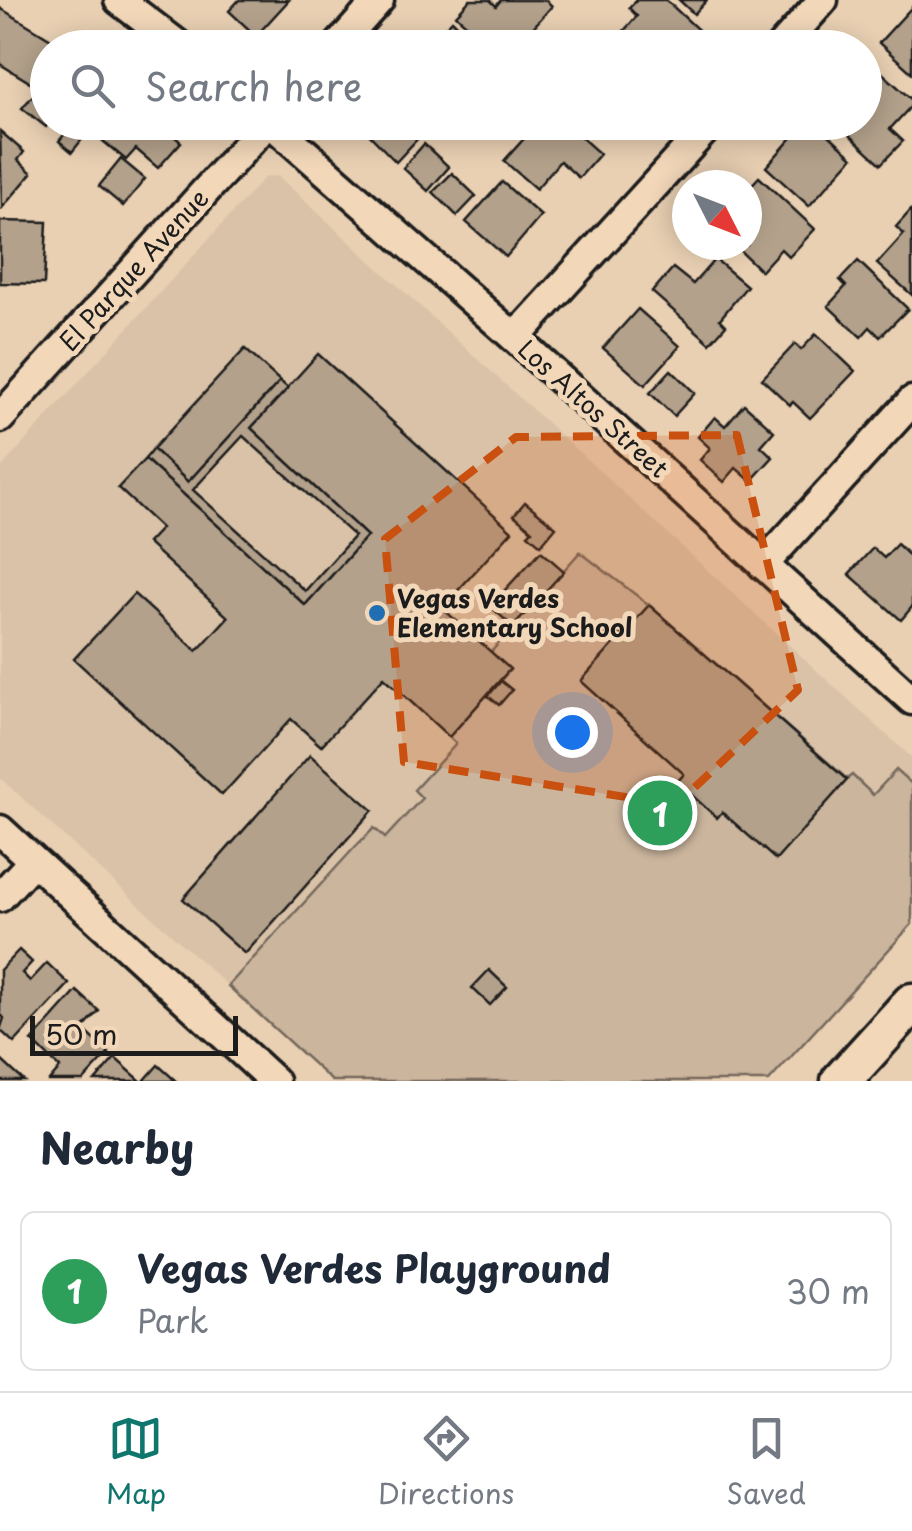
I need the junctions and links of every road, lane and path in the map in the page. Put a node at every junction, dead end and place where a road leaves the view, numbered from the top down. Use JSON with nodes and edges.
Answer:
{"nodes":[{"id":1,"x":119,"y":0,"type":"edge"},
{"id":2,"x":379,"y":0,"type":"edge"},
{"id":3,"x":823,"y":0,"type":"edge"},
{"id":4,"x":158,"y":30,"type":"edge"},
{"id":5,"x":352,"y":30,"type":"edge"},
{"id":6,"x":796,"y":30,"type":"edge"},
{"id":7,"x":253,"y":140,"type":"edge"},
{"id":8,"x":290,"y":140,"type":"edge"},
{"id":9,"x":696,"y":140,"type":"edge"},
{"id":10,"x":515,"y":338,"type":"junction"},
{"id":11,"x":912,"y":400,"type":"edge"},
{"id":12,"x":0,"y":418,"type":"edge"},
{"id":13,"x":763,"y":565,"type":"junction"},
{"id":14,"x":912,"y":700,"type":"edge"},
{"id":15,"x":0,"y":830,"type":"edge"},
{"id":16,"x":33,"y":860,"type":"junction"},
{"id":17,"x":0,"y":897,"type":"edge"},
{"id":18,"x":912,"y":1003,"type":"edge"},
{"id":19,"x":274,"y":1081,"type":"edge"},
{"id":20,"x":841,"y":1081,"type":"edge"}],
"edges":[{"from":1,"to":4,"type":"street"},
{"from":2,"to":5,"type":"street"},
{"from":3,"to":6,"type":"street"},
{"from":7,"to":12,"type":"street","name":"El Parque Avenue"},
{"from":8,"to":10,"type":"street","name":"Los Altos Street"},
{"from":9,"to":10,"type":"street"},
{"from":10,"to":13,"type":"street","name":"Los Altos Street"},
{"from":11,"to":13,"type":"street"},
{"from":13,"to":14,"type":"street","name":"Los Altos Street"},
{"from":15,"to":16,"type":"street"},
{"from":16,"to":17,"type":"street"},
{"from":16,"to":19,"type":"street"},
{"from":18,"to":20,"type":"main road"}]}
